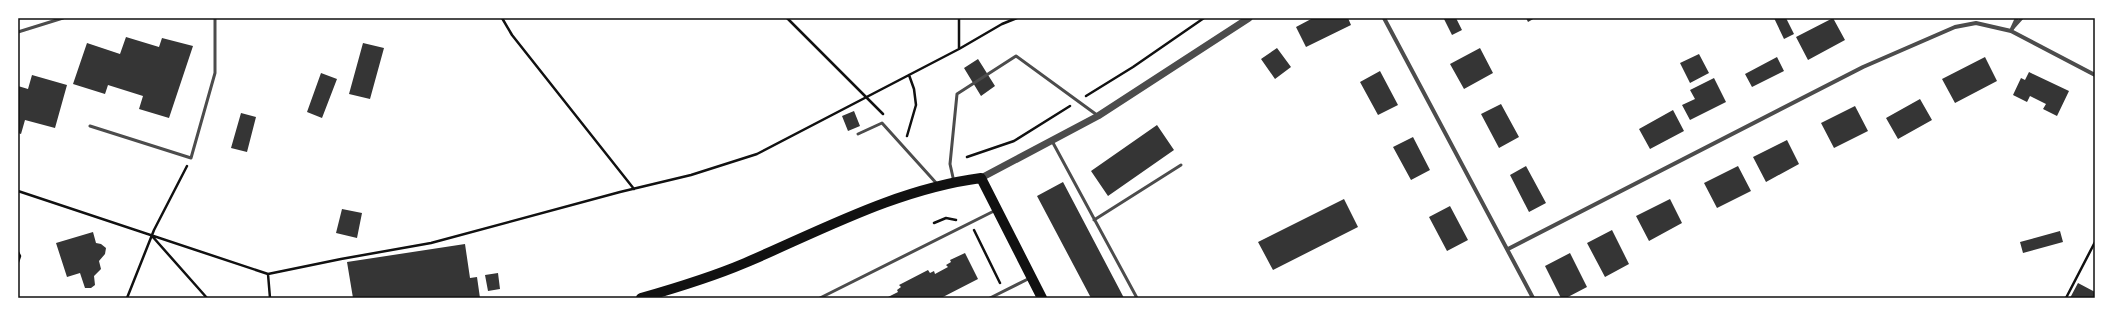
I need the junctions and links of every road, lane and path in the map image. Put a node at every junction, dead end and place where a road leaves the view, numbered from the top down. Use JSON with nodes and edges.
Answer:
{"nodes":[{"id":1,"x":63,"y":18,"type":"edge"},
{"id":2,"x":215,"y":18,"type":"edge"},
{"id":3,"x":502,"y":18,"type":"edge"},
{"id":4,"x":787,"y":18,"type":"edge"},
{"id":5,"x":959,"y":18,"type":"edge"},
{"id":6,"x":1017,"y":18,"type":"edge"},
{"id":7,"x":1204,"y":18,"type":"edge"},
{"id":8,"x":1249,"y":18,"type":"edge"},
{"id":9,"x":1384,"y":18,"type":"edge"},
{"id":10,"x":2016,"y":18,"type":"edge"},
{"id":11,"x":2022,"y":18,"type":"edge"},
{"id":12,"x":2011,"y":31,"type":"junction"},
{"id":13,"x":18,"y":32,"type":"edge"},
{"id":14,"x":959,"y":49,"type":"junction"},
{"id":15,"x":909,"y":74,"type":"junction"},
{"id":16,"x":2095,"y":75,"type":"edge"},
{"id":17,"x":866,"y":97,"type":"junction"},
{"id":18,"x":1078,"y":102,"type":"junction"},
{"id":19,"x":1098,"y":116,"type":"junction"},
{"id":20,"x":887,"y":117,"type":"dead end"},
{"id":21,"x":90,"y":126,"type":"dead end"},
{"id":22,"x":903,"y":132,"type":"dead end"},
{"id":23,"x":858,"y":134,"type":"dead end"},
{"id":24,"x":1052,"y":141,"type":"junction"},
{"id":25,"x":967,"y":157,"type":"dead end"},
{"id":26,"x":191,"y":158,"type":"junction"},
{"id":27,"x":1180,"y":165,"type":"dead end"},
{"id":28,"x":981,"y":178,"type":"junction"},
{"id":29,"x":954,"y":182,"type":"junction"},
{"id":30,"x":938,"y":185,"type":"junction"},
{"id":31,"x":634,"y":189,"type":"junction"},
{"id":32,"x":18,"y":191,"type":"edge"},
{"id":33,"x":997,"y":209,"type":"junction"},
{"id":34,"x":1094,"y":220,"type":"junction"},
{"id":35,"x":970,"y":222,"type":"junction"},
{"id":36,"x":934,"y":223,"type":"dead end"},
{"id":37,"x":152,"y":236,"type":"junction"},
{"id":38,"x":2095,"y":242,"type":"edge"},
{"id":39,"x":1508,"y":249,"type":"junction"},
{"id":40,"x":18,"y":252,"type":"edge"},
{"id":41,"x":18,"y":262,"type":"edge"},
{"id":42,"x":268,"y":274,"type":"junction"},
{"id":43,"x":1031,"y":277,"type":"junction"},
{"id":44,"x":1004,"y":291,"type":"junction"},
{"id":45,"x":127,"y":298,"type":"edge"},
{"id":46,"x":207,"y":298,"type":"edge"},
{"id":47,"x":270,"y":298,"type":"edge"},
{"id":48,"x":641,"y":298,"type":"edge"},
{"id":49,"x":820,"y":298,"type":"edge"},
{"id":50,"x":990,"y":298,"type":"edge"},
{"id":51,"x":1042,"y":298,"type":"edge"},
{"id":52,"x":1137,"y":298,"type":"edge"},
{"id":53,"x":1533,"y":298,"type":"edge"},
{"id":54,"x":2066,"y":298,"type":"edge"}],
"edges":[{"from":1,"to":13,"type":"lane"},
{"from":2,"to":26,"type":"lane"},
{"from":3,"to":31,"type":"path"},
{"from":4,"to":17,"type":"path"},
{"from":5,"to":14,"type":"path"},
{"from":6,"to":14,"type":"path"},
{"from":7,"to":18,"type":"path"},
{"from":8,"to":19,"type":"street"},
{"from":9,"to":39,"type":"street"},
{"from":10,"to":12,"type":"street"},
{"from":11,"to":12,"type":"lane"},
{"from":12,"to":16,"type":"street"},
{"from":12,"to":39,"type":"street"},
{"from":14,"to":15,"type":"path"},
{"from":15,"to":17,"type":"path"},
{"from":15,"to":22,"type":"path"},
{"from":17,"to":20,"type":"path"},
{"from":17,"to":31,"type":"path"},
{"from":18,"to":19,"type":"lane"},
{"from":18,"to":25,"type":"path"},
{"from":18,"to":29,"type":"lane"},
{"from":19,"to":24,"type":"street"},
{"from":21,"to":26,"type":"lane"},
{"from":23,"to":30,"type":"lane"},
{"from":24,"to":28,"type":"street"},
{"from":24,"to":34,"type":"lane"},
{"from":26,"to":37,"type":"path"},
{"from":27,"to":34,"type":"lane"},
{"from":28,"to":29,"type":"main road"},
{"from":28,"to":33,"type":"main road"},
{"from":29,"to":30,"type":"main road"},
{"from":30,"to":48,"type":"main road"},
{"from":31,"to":42,"type":"path"},
{"from":32,"to":37,"type":"path"},
{"from":33,"to":35,"type":"lane"},
{"from":33,"to":43,"type":"main road"},
{"from":34,"to":52,"type":"lane"},
{"from":35,"to":36,"type":"path"},
{"from":35,"to":44,"type":"path"},
{"from":35,"to":49,"type":"lane"},
{"from":37,"to":42,"type":"path"},
{"from":37,"to":45,"type":"path"},
{"from":37,"to":46,"type":"path"},
{"from":38,"to":54,"type":"path"},
{"from":39,"to":53,"type":"street"},
{"from":40,"to":41,"type":"path"},
{"from":42,"to":47,"type":"path"},
{"from":43,"to":44,"type":"lane"},
{"from":43,"to":51,"type":"main road"},
{"from":44,"to":50,"type":"lane"}]}
